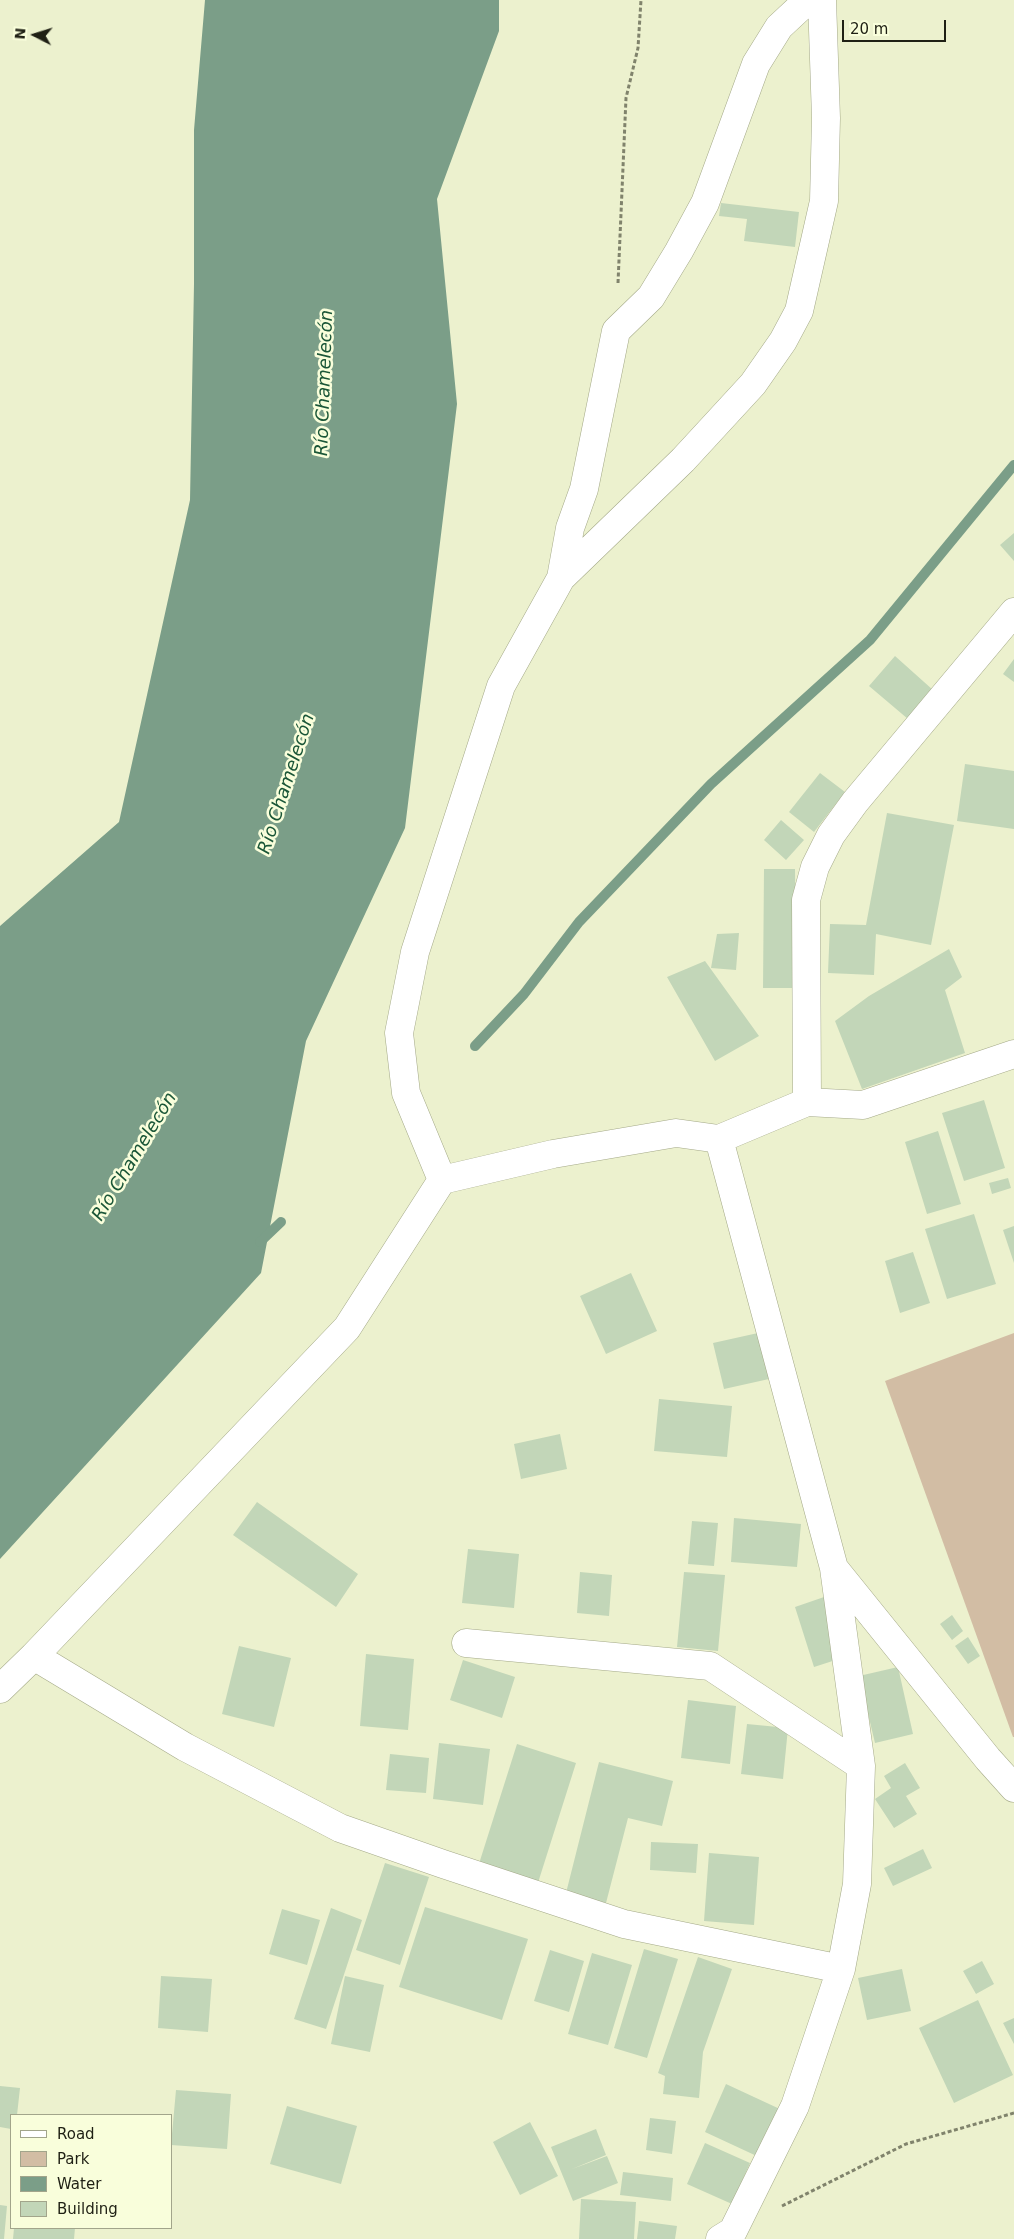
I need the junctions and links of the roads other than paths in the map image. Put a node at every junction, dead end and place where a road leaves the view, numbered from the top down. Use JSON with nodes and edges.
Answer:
{"nodes":[{"id":1,"x":808,"y":0,"type":"edge"},
{"id":2,"x":822,"y":0,"type":"edge"},
{"id":3,"x":561,"y":578,"type":"junction"},
{"id":4,"x":1014,"y":612,"type":"edge"},
{"id":5,"x":1014,"y":1054,"type":"edge"},
{"id":6,"x":807,"y":1102,"type":"junction"},
{"id":7,"x":720,"y":1139,"type":"junction"},
{"id":8,"x":442,"y":1180,"type":"junction"},
{"id":9,"x":834,"y":1568,"type":"junction"},
{"id":10,"x":466,"y":1643,"type":"dead end"},
{"id":11,"x":34,"y":1656,"type":"junction"},
{"id":12,"x":0,"y":1689,"type":"edge"},
{"id":13,"x":861,"y":1766,"type":"junction"},
{"id":14,"x":1014,"y":1788,"type":"edge"},
{"id":15,"x":841,"y":1969,"type":"junction"},
{"id":16,"x":720,"y":2239,"type":"edge"}],
"edges":[{"from":1,"to":3,"type":"street"},
{"from":2,"to":3,"type":"street"},
{"from":3,"to":8,"type":"street"},
{"from":4,"to":6,"type":"street"},
{"from":5,"to":6,"type":"street"},
{"from":6,"to":7,"type":"street"},
{"from":7,"to":8,"type":"street"},
{"from":7,"to":9,"type":"street"},
{"from":8,"to":11,"type":"street"},
{"from":9,"to":13,"type":"street"},
{"from":9,"to":14,"type":"street"},
{"from":10,"to":13,"type":"street"},
{"from":11,"to":12,"type":"street"},
{"from":11,"to":15,"type":"street"},
{"from":13,"to":15,"type":"street"},
{"from":15,"to":16,"type":"street"}]}
